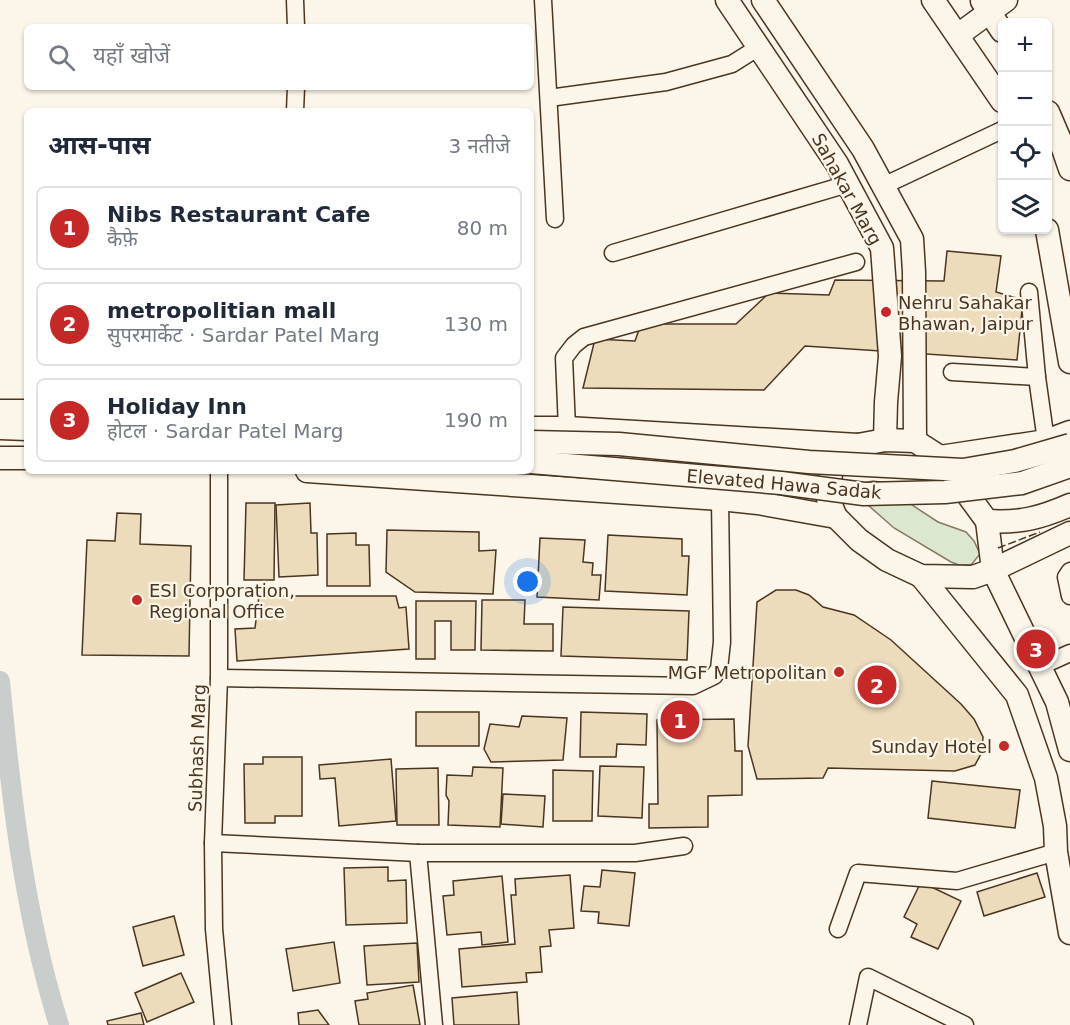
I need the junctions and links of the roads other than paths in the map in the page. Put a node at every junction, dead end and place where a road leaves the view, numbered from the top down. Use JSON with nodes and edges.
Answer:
{"nodes":[{"id":1,"x":295,"y":0,"type":"edge"},
{"id":2,"x":543,"y":0,"type":"edge"},
{"id":3,"x":727,"y":0,"type":"edge"},
{"id":4,"x":763,"y":0,"type":"edge"},
{"id":5,"x":933,"y":0,"type":"edge"},
{"id":6,"x":992,"y":4,"type":"edge"},
{"id":7,"x":998,"y":20,"type":"edge"},
{"id":8,"x":296,"y":24,"type":"edge"},
{"id":9,"x":958,"y":35,"type":"junction"},
{"id":10,"x":759,"y":47,"type":"junction"},
{"id":11,"x":296,"y":90,"type":"edge"},
{"id":12,"x":998,"y":95,"type":"edge"},
{"id":13,"x":549,"y":98,"type":"junction"},
{"id":14,"x":295,"y":108,"type":"edge"},
{"id":15,"x":1052,"y":123,"type":"edge"},
{"id":16,"x":998,"y":132,"type":"edge"},
{"id":17,"x":1070,"y":169,"type":"edge"},
{"id":18,"x":848,"y":184,"type":"junction"},
{"id":19,"x":883,"y":186,"type":"junction"},
{"id":20,"x":555,"y":219,"type":"dead end"},
{"id":21,"x":1048,"y":234,"type":"edge"},
{"id":22,"x":613,"y":253,"type":"dead end"},
{"id":23,"x":856,"y":262,"type":"dead end"},
{"id":24,"x":1029,"y":292,"type":"dead end"},
{"id":25,"x":1067,"y":330,"type":"edge"},
{"id":26,"x":1070,"y":362,"type":"edge"},
{"id":27,"x":952,"y":372,"type":"dead end"},
{"id":28,"x":1037,"y":377,"type":"junction"},
{"id":29,"x":0,"y":411,"type":"edge"},
{"id":30,"x":24,"y":411,"type":"edge"},
{"id":31,"x":0,"y":428,"type":"edge"},
{"id":32,"x":534,"y":428,"type":"edge"},
{"id":33,"x":567,"y":428,"type":"junction"},
{"id":34,"x":24,"y":429,"type":"edge"},
{"id":35,"x":1070,"y":432,"type":"edge"},
{"id":36,"x":885,"y":440,"type":"junction"},
{"id":37,"x":915,"y":441,"type":"junction"},
{"id":38,"x":1046,"y":441,"type":"junction"},
{"id":39,"x":534,"y":442,"type":"edge"},
{"id":40,"x":858,"y":445,"type":"junction"},
{"id":41,"x":1070,"y":445,"type":"edge"},
{"id":42,"x":940,"y":457,"type":"junction"},
{"id":43,"x":0,"y":458,"type":"edge"},
{"id":44,"x":24,"y":458,"type":"edge"},
{"id":45,"x":534,"y":462,"type":"edge"},
{"id":46,"x":1070,"y":466,"type":"edge"},
{"id":47,"x":219,"y":474,"type":"edge"},
{"id":48,"x":351,"y":474,"type":"edge"},
{"id":49,"x":720,"y":499,"type":"junction"},
{"id":50,"x":1060,"y":509,"type":"edge"},
{"id":51,"x":836,"y":517,"type":"junction"},
{"id":52,"x":987,"y":521,"type":"junction"},
{"id":53,"x":1070,"y":533,"type":"edge"},
{"id":54,"x":993,"y":570,"type":"junction"},
{"id":55,"x":1070,"y":571,"type":"edge"},
{"id":56,"x":921,"y":576,"type":"junction"},
{"id":57,"x":1070,"y":596,"type":"edge"},
{"id":58,"x":1070,"y":653,"type":"edge"},
{"id":59,"x":1039,"y":667,"type":"junction"},
{"id":60,"x":219,"y":678,"type":"junction"},
{"id":61,"x":1064,"y":699,"type":"edge"},
{"id":62,"x":1070,"y":750,"type":"edge"},
{"id":63,"x":1063,"y":826,"type":"edge"},
{"id":64,"x":213,"y":843,"type":"junction"},
{"id":65,"x":684,"y":846,"type":"dead end"},
{"id":66,"x":1056,"y":852,"type":"junction"},
{"id":67,"x":418,"y":853,"type":"junction"},
{"id":68,"x":838,"y":929,"type":"dead end"},
{"id":69,"x":1070,"y":933,"type":"edge"},
{"id":70,"x":223,"y":1025,"type":"edge"},
{"id":71,"x":434,"y":1025,"type":"edge"},
{"id":72,"x":858,"y":1025,"type":"edge"},
{"id":73,"x":965,"y":1025,"type":"edge"}],
"edges":[{"from":1,"to":8,"type":"street"},
{"from":2,"to":13,"type":"street"},
{"from":3,"to":10,"type":"main road","name":"Sahakar Marg"},
{"from":4,"to":19,"type":"main road","name":"Sahakar Marg"},
{"from":5,"to":9,"type":"main road"},
{"from":6,"to":7,"type":"main road"},
{"from":6,"to":9,"type":"main road"},
{"from":9,"to":12,"type":"main road"},
{"from":10,"to":13,"type":"street"},
{"from":10,"to":18,"type":"main road","name":"Sahakar Marg"},
{"from":11,"to":14,"type":"street"},
{"from":13,"to":20,"type":"street"},
{"from":15,"to":17,"type":"main road"},
{"from":16,"to":19,"type":"street"},
{"from":18,"to":22,"type":"street"},
{"from":18,"to":36,"type":"main road","name":"Sahakar Marg"},
{"from":19,"to":37,"type":"main road","name":"Sahakar Marg"},
{"from":21,"to":25,"type":"main road"},
{"from":23,"to":33,"type":"street"},
{"from":24,"to":28,"type":"street"},
{"from":25,"to":26,"type":"main road"},
{"from":27,"to":28,"type":"street"},
{"from":28,"to":38,"type":"street"},
{"from":29,"to":30,"type":"main road"},
{"from":31,"to":34,"type":"main road"},
{"from":32,"to":33,"type":"main road"},
{"from":33,"to":40,"type":"main road"},
{"from":35,"to":38,"type":"main road"},
{"from":36,"to":37,"type":"main road"},
{"from":36,"to":40,"type":"main road"},
{"from":37,"to":42,"type":"main road"},
{"from":38,"to":42,"type":"main road"},
{"from":39,"to":41,"type":"main road","name":"Elevated Hawa Sadak","bridge":true},
{"from":40,"to":51,"type":"main road"},
{"from":42,"to":52,"type":"main road"},
{"from":43,"to":44,"type":"main road"},
{"from":45,"to":46,"type":"main road","name":"Elevated Hawa Sadak","bridge":true},
{"from":47,"to":60,"type":"street","name":"Subhash Marg"},
{"from":48,"to":49,"type":"main road"},
{"from":49,"to":51,"type":"main road"},
{"from":49,"to":60,"type":"street"},
{"from":50,"to":52,"type":"main road"},
{"from":51,"to":56,"type":"main road"},
{"from":52,"to":54,"type":"main road"},
{"from":53,"to":54,"type":"main road"},
{"from":54,"to":56,"type":"main road"},
{"from":54,"to":59,"type":"main road"},
{"from":55,"to":57,"type":"street"},
{"from":56,"to":63,"type":"main road"},
{"from":58,"to":59,"type":"street"},
{"from":59,"to":61,"type":"main road"},
{"from":60,"to":64,"type":"street","name":"Subhash Marg"},
{"from":61,"to":62,"type":"main road"},
{"from":63,"to":66,"type":"main road"},
{"from":64,"to":67,"type":"street"},
{"from":64,"to":70,"type":"street","name":"Subhash Marg"},
{"from":65,"to":67,"type":"street"},
{"from":66,"to":68,"type":"street"},
{"from":66,"to":69,"type":"main road"},
{"from":67,"to":71,"type":"street"},
{"from":72,"to":73,"type":"street"}]}
